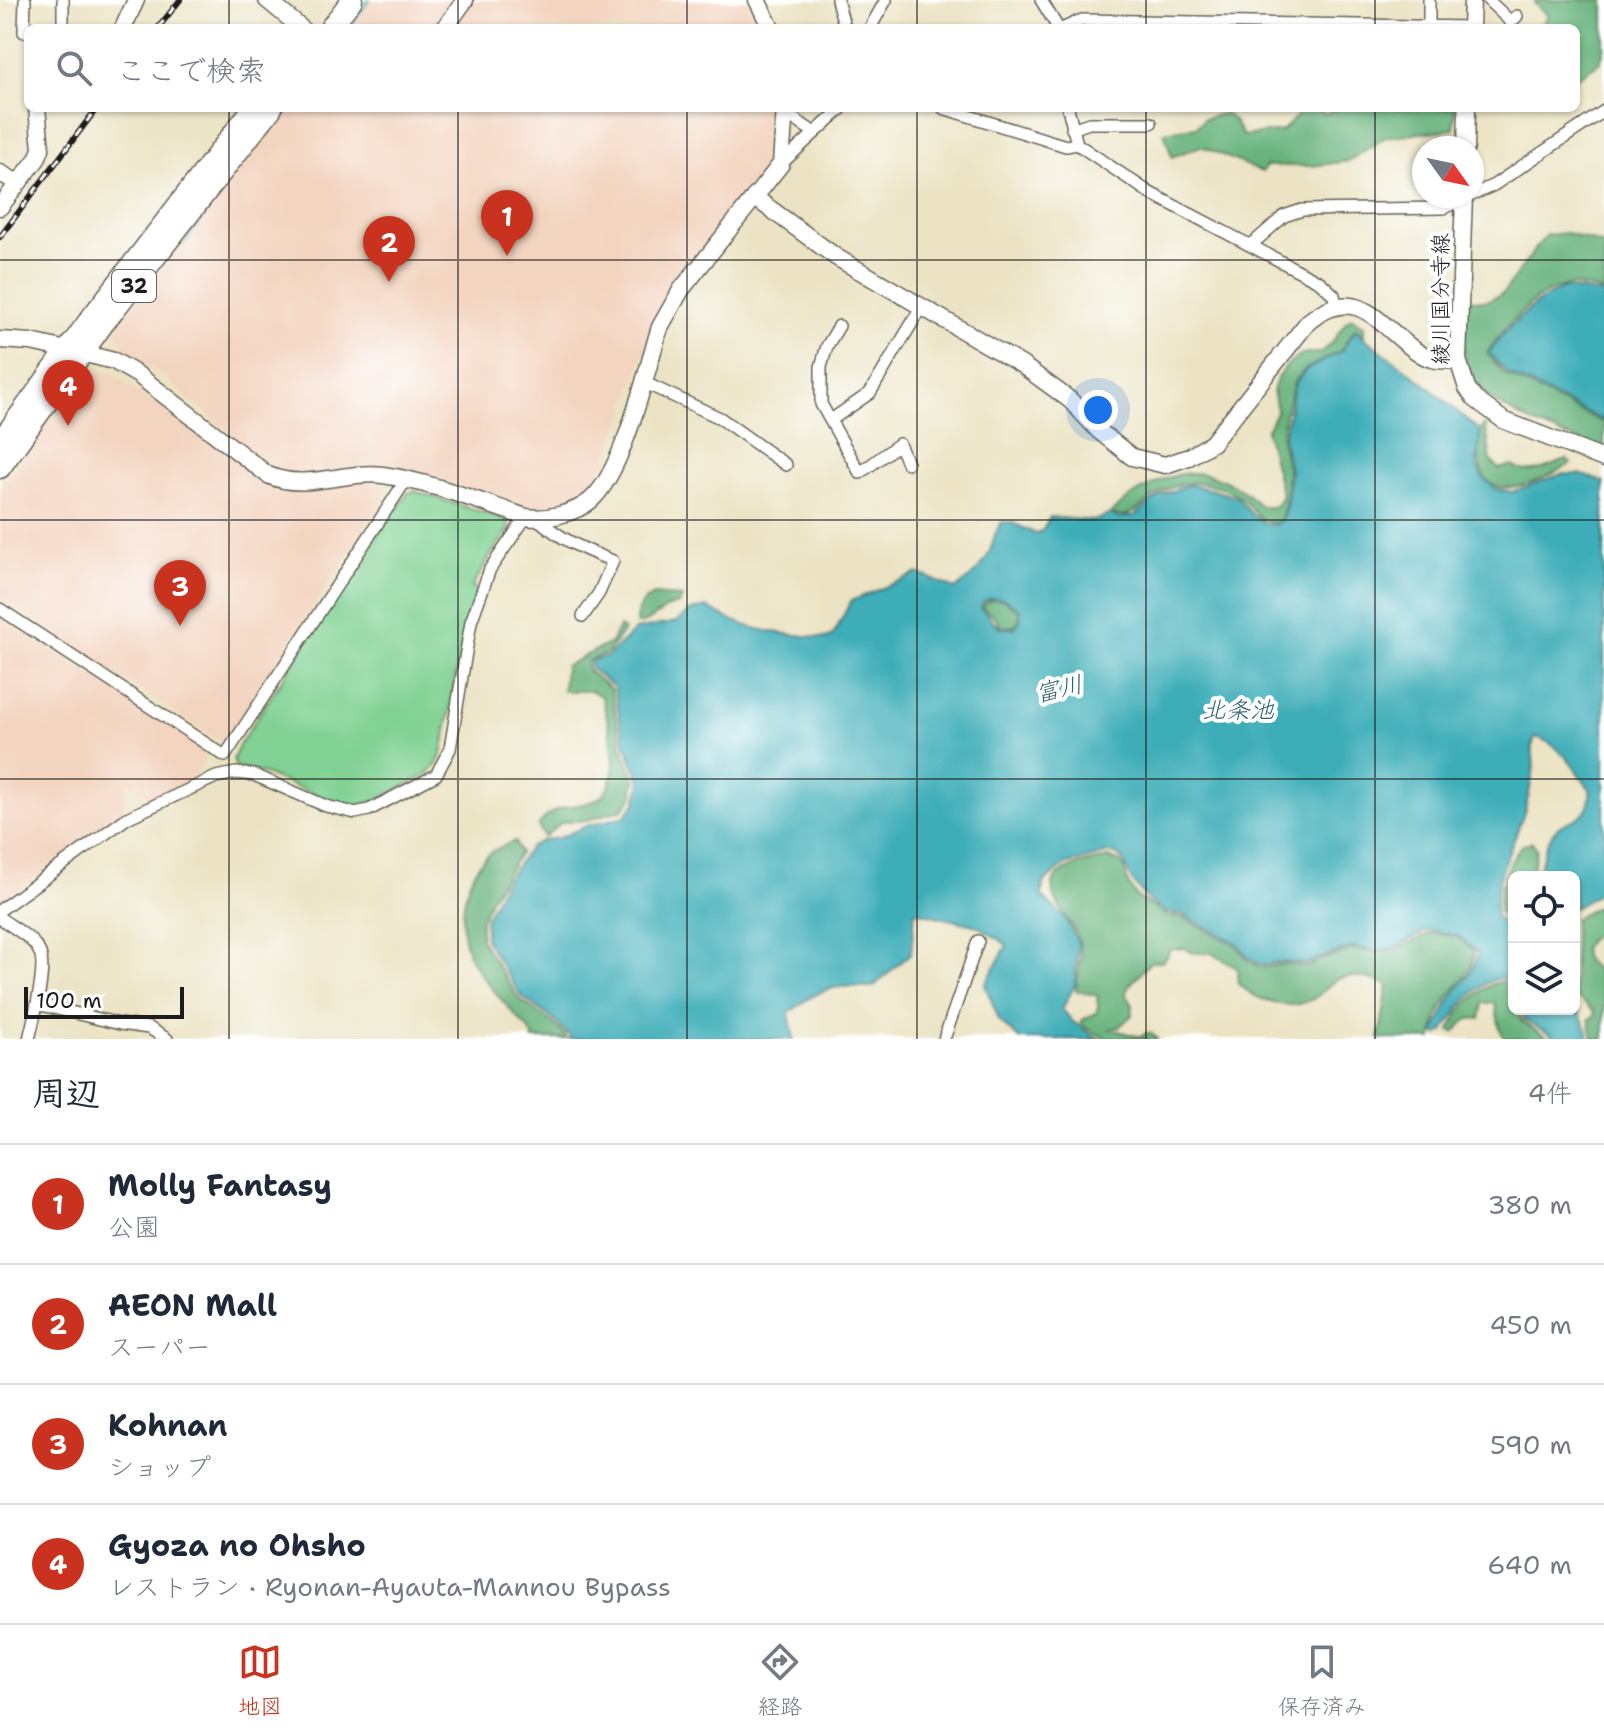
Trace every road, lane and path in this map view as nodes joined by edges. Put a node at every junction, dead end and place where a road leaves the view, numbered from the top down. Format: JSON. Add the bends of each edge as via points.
{"nodes":[{"id":1,"x":25,"y":0,"type":"edge"},
{"id":2,"x":63,"y":0,"type":"edge"},
{"id":3,"x":136,"y":0,"type":"edge"},
{"id":4,"x":267,"y":0,"type":"edge"},
{"id":5,"x":334,"y":0,"type":"edge"},
{"id":6,"x":352,"y":0,"type":"edge"},
{"id":7,"x":465,"y":0,"type":"edge"},
{"id":8,"x":757,"y":0,"type":"edge"},
{"id":9,"x":837,"y":0,"type":"edge"},
{"id":10,"x":886,"y":0,"type":"edge"},
{"id":11,"x":1041,"y":0,"type":"edge"},
{"id":12,"x":1429,"y":0,"type":"edge"},
{"id":13,"x":1472,"y":0,"type":"edge"},
{"id":14,"x":1490,"y":0,"type":"edge"},
{"id":15,"x":1517,"y":16,"type":"dead end"},
{"id":16,"x":24,"y":24,"type":"edge"},
{"id":17,"x":63,"y":24,"type":"edge"},
{"id":18,"x":125,"y":24,"type":"edge"},
{"id":19,"x":296,"y":24,"type":"edge"},
{"id":20,"x":317,"y":24,"type":"edge"},
{"id":21,"x":333,"y":24,"type":"edge"},
{"id":22,"x":448,"y":24,"type":"edge"},
{"id":23,"x":769,"y":24,"type":"edge"},
{"id":24,"x":844,"y":24,"type":"edge"},
{"id":25,"x":872,"y":24,"type":"edge"},
{"id":26,"x":1058,"y":24,"type":"edge"},
{"id":27,"x":1072,"y":24,"type":"edge"},
{"id":28,"x":1313,"y":24,"type":"edge"},
{"id":29,"x":1429,"y":24,"type":"edge"},
{"id":30,"x":1471,"y":24,"type":"edge"},
{"id":31,"x":1604,"y":111,"type":"edge"},
{"id":32,"x":37,"y":112,"type":"edge"},
{"id":33,"x":250,"y":112,"type":"edge"},
{"id":34,"x":269,"y":112,"type":"edge"},
{"id":35,"x":785,"y":112,"type":"edge"},
{"id":36,"x":787,"y":112,"type":"edge"},
{"id":37,"x":838,"y":112,"type":"edge"},
{"id":38,"x":956,"y":112,"type":"edge"},
{"id":39,"x":1069,"y":112,"type":"edge"},
{"id":40,"x":1467,"y":112,"type":"edge"},
{"id":41,"x":1151,"y":123,"type":"dead end"},
{"id":42,"x":1072,"y":129,"type":"junction"},
{"id":43,"x":815,"y":133,"type":"junction"},
{"id":44,"x":1466,"y":136,"type":"edge"},
{"id":45,"x":1077,"y":144,"type":"junction"},
{"id":46,"x":781,"y":164,"type":"junction"},
{"id":47,"x":0,"y":173,"type":"edge"},
{"id":48,"x":18,"y":183,"type":"junction"},
{"id":49,"x":1484,"y":189,"type":"edge"},
{"id":50,"x":754,"y":197,"type":"junction"},
{"id":51,"x":0,"y":207,"type":"edge"},
{"id":52,"x":1444,"y":208,"type":"edge"},
{"id":53,"x":1466,"y":208,"type":"edge"},
{"id":54,"x":1251,"y":245,"type":"junction"},
{"id":55,"x":1336,"y":305,"type":"junction"},
{"id":56,"x":921,"y":308,"type":"junction"},
{"id":57,"x":839,"y":326,"type":"dead end"},
{"id":58,"x":0,"y":340,"type":"edge"},
{"id":59,"x":74,"y":352,"type":"junction"},
{"id":60,"x":1458,"y":360,"type":"junction"},
{"id":61,"x":643,"y":382,"type":"junction"},
{"id":62,"x":831,"y":420,"type":"junction"},
{"id":63,"x":0,"y":442,"type":"edge"},
{"id":64,"x":1604,"y":459,"type":"edge"},
{"id":65,"x":907,"y":463,"type":"dead end"},
{"id":66,"x":786,"y":465,"type":"dead end"},
{"id":67,"x":0,"y":468,"type":"edge"},
{"id":68,"x":406,"y":480,"type":"junction"},
{"id":69,"x":532,"y":518,"type":"junction"},
{"id":70,"x":0,"y":609,"type":"edge"},
{"id":71,"x":583,"y":616,"type":"dead end"},
{"id":72,"x":0,"y":910,"type":"edge"},
{"id":73,"x":0,"y":918,"type":"edge"},
{"id":74,"x":978,"y":941,"type":"dead end"},
{"id":75,"x":37,"y":1004,"type":"junction"},
{"id":76,"x":29,"y":1039,"type":"edge"},
{"id":77,"x":167,"y":1039,"type":"edge"},
{"id":78,"x":944,"y":1039,"type":"edge"}],
"edges":[{"from":1,"to":16,"type":"street"},
{"from":2,"to":17,"type":"street"},
{"from":3,"to":18,"type":"street"},
{"from":4,"to":19,"type":"street"},
{"from":5,"to":20,"type":"highway"},
{"from":6,"to":21,"type":"highway"},
{"from":7,"to":22,"type":"street"},
{"from":8,"to":23,"type":"street"},
{"from":9,"to":24,"type":"street"},
{"from":10,"to":25,"type":"street"},
{"from":11,"to":26,"type":"street"},
{"from":12,"to":29,"type":"street"},
{"from":13,"to":30,"type":"street"},
{"from":14,"to":15,"type":"street","via":[[1511,22]]},
{"from":27,"to":28,"type":"street"},
{"from":31,"to":49,"type":"street"},
{"from":32,"to":48,"type":"street","via":[[41,149]]},
{"from":33,"to":59,"type":"highway","number":"32"},
{"from":34,"to":59,"type":"highway","number":"32"},
{"from":35,"to":46,"type":"street"},
{"from":36,"to":43,"type":"street"},
{"from":37,"to":43,"type":"street"},
{"from":38,"to":45,"type":"street","via":[[1066,146]]},
{"from":39,"to":42,"type":"street"},
{"from":40,"to":44,"type":"street"},
{"from":41,"to":42,"type":"street","via":[[1089,123]]},
{"from":42,"to":45,"type":"street"},
{"from":43,"to":46,"type":"street"},
{"from":45,"to":54,"type":"street","via":[[1150,193]]},
{"from":46,"to":50,"type":"street"},
{"from":47,"to":48,"type":"street"},
{"from":48,"to":51,"type":"street"},
{"from":50,"to":56,"type":"street","via":[[836,257]]},
{"from":50,"to":61,"type":"street","via":[[668,310]]},
{"from":52,"to":54,"type":"street","via":[[1302,210],[1284,216]]},
{"from":53,"to":60,"type":"street","name":"綾川国分寺線"},
{"from":54,"to":55,"type":"street","via":[[1320,282],[1334,295]]},
{"from":55,"to":56,"type":"street","via":[[1308,322],[1212,443],[1165,465],[1132,457],[1022,365]]},
{"from":55,"to":60,"type":"street","via":[[1360,308],[1429,359]]},
{"from":56,"to":62,"type":"street","via":[[870,393]]},
{"from":57,"to":62,"type":"street","via":[[821,367],[821,404]]},
{"from":58,"to":59,"type":"street"},
{"from":59,"to":63,"type":"highway","number":"32"},
{"from":59,"to":67,"type":"highway","number":"32"},
{"from":59,"to":68,"type":"street","via":[[114,361],[138,375],[278,480],[299,483],[375,474]]},
{"from":60,"to":64,"type":"street","name":"綾川国分寺線","via":[[1475,399],[1503,420]]},
{"from":61,"to":66,"type":"street","via":[[720,418]]},
{"from":61,"to":69,"type":"street","via":[[617,461],[598,492],[575,510]]},
{"from":62,"to":65,"type":"street","via":[[860,473],[899,444]]},
{"from":68,"to":69,"type":"street"},
{"from":68,"to":70,"type":"street","via":[[225,756]]},
{"from":69,"to":71,"type":"street","via":[[578,547],[613,561]]},
{"from":69,"to":72,"type":"street","via":[[490,569],[471,622],[450,749],[436,775],[355,813],[254,775],[216,777],[127,818]]},
{"from":73,"to":75,"type":"street","via":[[39,950]]},
{"from":74,"to":78,"type":"street"},
{"from":75,"to":76,"type":"street"},
{"from":75,"to":77,"type":"street","via":[[149,1028]]}]}
